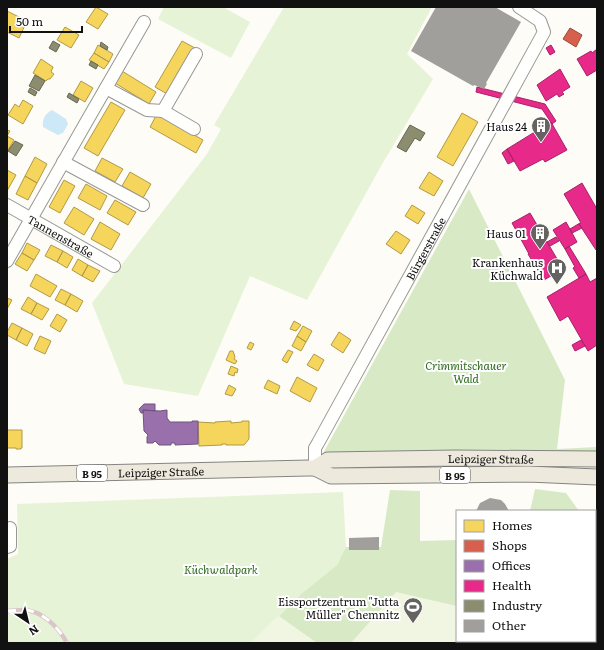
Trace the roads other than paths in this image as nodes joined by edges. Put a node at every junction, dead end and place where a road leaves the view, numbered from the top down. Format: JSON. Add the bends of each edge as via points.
{"nodes":[{"id":1,"x":519,"y":7,"type":"edge"},
{"id":2,"x":144,"y":22,"type":"dead end"},
{"id":3,"x":196,"y":54,"type":"dead end"},
{"id":4,"x":106,"y":88,"type":"junction"},
{"id":5,"x":163,"y":111,"type":"junction"},
{"id":6,"x":194,"y":129,"type":"dead end"},
{"id":7,"x":63,"y":162,"type":"junction"},
{"id":8,"x":7,"y":205,"type":"edge"},
{"id":9,"x":144,"y":205,"type":"dead end"},
{"id":10,"x":31,"y":218,"type":"junction"},
{"id":11,"x":7,"y":261,"type":"edge"},
{"id":12,"x":114,"y":266,"type":"dead end"},
{"id":13,"x":597,"y":459,"type":"edge"},
{"id":14,"x":315,"y":468,"type":"junction"},
{"id":15,"x":7,"y":475,"type":"edge"},
{"id":16,"x":597,"y":478,"type":"edge"},
{"id":17,"x":10,"y":528,"type":"dead end"},
{"id":18,"x":7,"y":547,"type":"edge"}],
"edges":[{"from":1,"to":14,"type":"street","name":"Bürgerstraße","via":[[540,21],[544,32],[315,448]]},
{"from":2,"to":4,"type":"street"},
{"from":3,"to":5,"type":"street"},
{"from":4,"to":5,"type":"street","via":[[147,110]]},
{"from":4,"to":7,"type":"street"},
{"from":5,"to":6,"type":"street"},
{"from":7,"to":9,"type":"street"},
{"from":7,"to":10,"type":"street"},
{"from":8,"to":10,"type":"street","name":"Tannenstraße"},
{"from":10,"to":11,"type":"street"},
{"from":10,"to":12,"type":"street","name":"Tannenstraße"},
{"from":13,"to":14,"type":"main road","name":"Leipziger Straße","number":"B 95","via":[[328,460]]},
{"from":14,"to":15,"type":"main road","name":"Leipziger Straße","number":"B 95"},
{"from":14,"to":16,"type":"main road","name":"Leipziger Straße","number":"B 95","via":[[331,476],[528,474]]},
{"from":17,"to":18,"type":"street","via":[[10,546]]}]}
